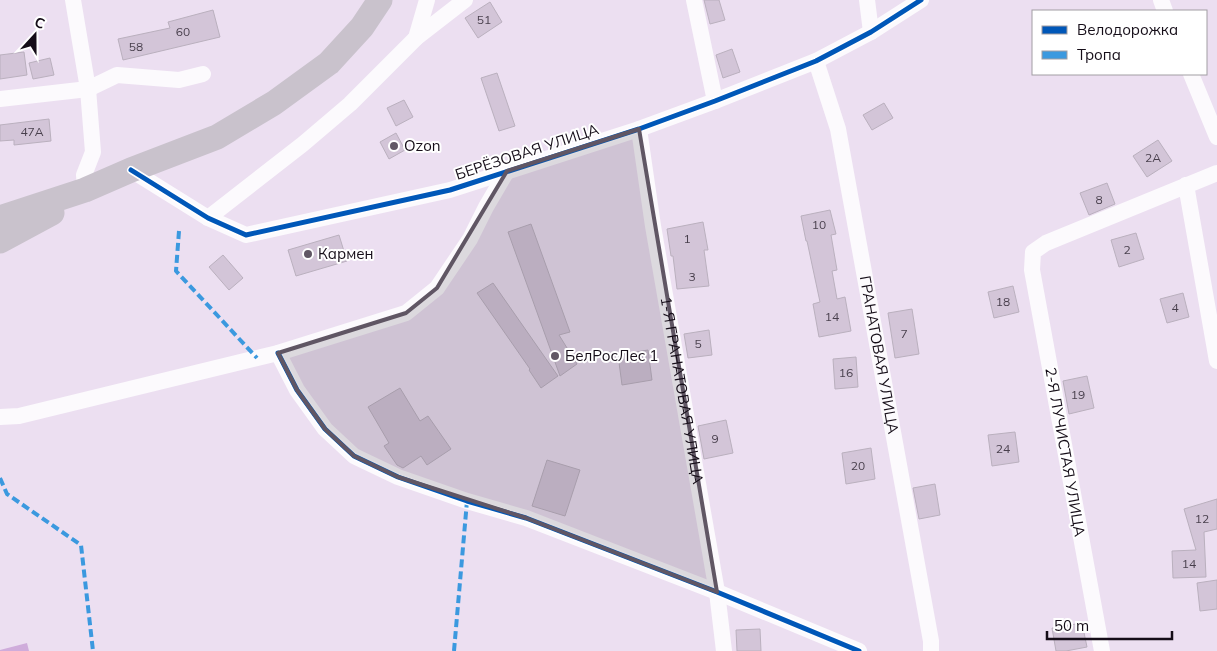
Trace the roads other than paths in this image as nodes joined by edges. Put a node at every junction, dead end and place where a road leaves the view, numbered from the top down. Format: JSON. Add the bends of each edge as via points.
{"nodes":[{"id":1,"x":73,"y":0,"type":"edge"},
{"id":2,"x":380,"y":0,"type":"edge"},
{"id":3,"x":426,"y":0,"type":"edge"},
{"id":4,"x":465,"y":0,"type":"edge"},
{"id":5,"x":694,"y":0,"type":"edge"},
{"id":6,"x":867,"y":0,"type":"edge"},
{"id":7,"x":922,"y":0,"type":"edge"},
{"id":8,"x":871,"y":32,"type":"junction"},
{"id":9,"x":416,"y":38,"type":"junction"},
{"id":10,"x":816,"y":61,"type":"junction"},
{"id":11,"x":203,"y":74,"type":"dead end"},
{"id":12,"x":1191,"y":75,"type":"edge"},
{"id":13,"x":88,"y":89,"type":"junction"},
{"id":14,"x":0,"y":99,"type":"edge"},
{"id":15,"x":715,"y":102,"type":"junction"},
{"id":16,"x":639,"y":129,"type":"junction"},
{"id":17,"x":1217,"y":137,"type":"edge"},
{"id":18,"x":131,"y":170,"type":"junction"},
{"id":19,"x":507,"y":171,"type":"junction"},
{"id":20,"x":1217,"y":172,"type":"edge"},
{"id":21,"x":1186,"y":185,"type":"junction"},
{"id":22,"x":84,"y":190,"type":"junction"},
{"id":23,"x":0,"y":218,"type":"edge"},
{"id":24,"x":208,"y":218,"type":"junction"},
{"id":25,"x":0,"y":241,"type":"edge"},
{"id":26,"x":278,"y":353,"type":"junction"},
{"id":27,"x":1217,"y":360,"type":"edge"},
{"id":28,"x":0,"y":417,"type":"edge"},
{"id":29,"x":717,"y":592,"type":"junction"},
{"id":30,"x":724,"y":651,"type":"edge"},
{"id":31,"x":859,"y":651,"type":"edge"},
{"id":32,"x":931,"y":651,"type":"edge"},
{"id":33,"x":1102,"y":651,"type":"edge"}],
"edges":[{"from":1,"to":13,"type":"street"},
{"from":2,"to":18,"type":"main road","via":[[362,27],[330,63],[274,103],[217,137]]},
{"from":3,"to":9,"type":"street"},
{"from":4,"to":9,"type":"street"},
{"from":5,"to":15,"type":"street"},
{"from":6,"to":8,"type":"street"},
{"from":7,"to":8,"type":"street","name":"БЕРЁЗОВАЯ УЛИЦА"},
{"from":8,"to":10,"type":"street","name":"БЕРЁЗОВАЯ УЛИЦА"},
{"from":9,"to":24,"type":"street","via":[[344,109]]},
{"from":10,"to":15,"type":"street","name":"БЕРЁЗОВАЯ УЛИЦА"},
{"from":10,"to":32,"type":"street","name":"ГРАНАТОВАЯ УЛИЦА","via":[[838,129]]},
{"from":11,"to":13,"type":"street","via":[[179,80],[117,75]]},
{"from":12,"to":17,"type":"street"},
{"from":13,"to":14,"type":"street"},
{"from":13,"to":22,"type":"street","via":[[93,152],[84,175]]},
{"from":15,"to":16,"type":"street","name":"БЕРЁЗОВАЯ УЛИЦА"},
{"from":16,"to":19,"type":"street","name":"БЕРЁЗОВАЯ УЛИЦА"},
{"from":16,"to":29,"type":"street","name":"1-Я ГРАНАТОВАЯ УЛИЦА"},
{"from":18,"to":22,"type":"main road"},
{"from":18,"to":24,"type":"street","name":"БЕРЁЗОВАЯ УЛИЦА"},
{"from":18,"to":25,"type":"main road"},
{"from":19,"to":24,"type":"street","name":"БЕРЁЗОВАЯ УЛИЦА","via":[[450,190],[246,235]]},
{"from":19,"to":26,"type":"street","via":[[470,239],[437,288],[406,313]]},
{"from":20,"to":21,"type":"street"},
{"from":21,"to":27,"type":"street"},
{"from":21,"to":33,"type":"street","name":"2-Я ЛУЧИСТАЯ УЛИЦА","via":[[1046,243],[1033,252],[1032,270]]},
{"from":22,"to":23,"type":"main road"},
{"from":26,"to":28,"type":"street","via":[[19,416]]},
{"from":26,"to":29,"type":"street","via":[[297,390],[325,429],[354,456],[398,476],[526,518]]},
{"from":29,"to":30,"type":"street","name":"1-Я ГРАНАТОВАЯ УЛИЦА"},
{"from":29,"to":31,"type":"street"}]}
